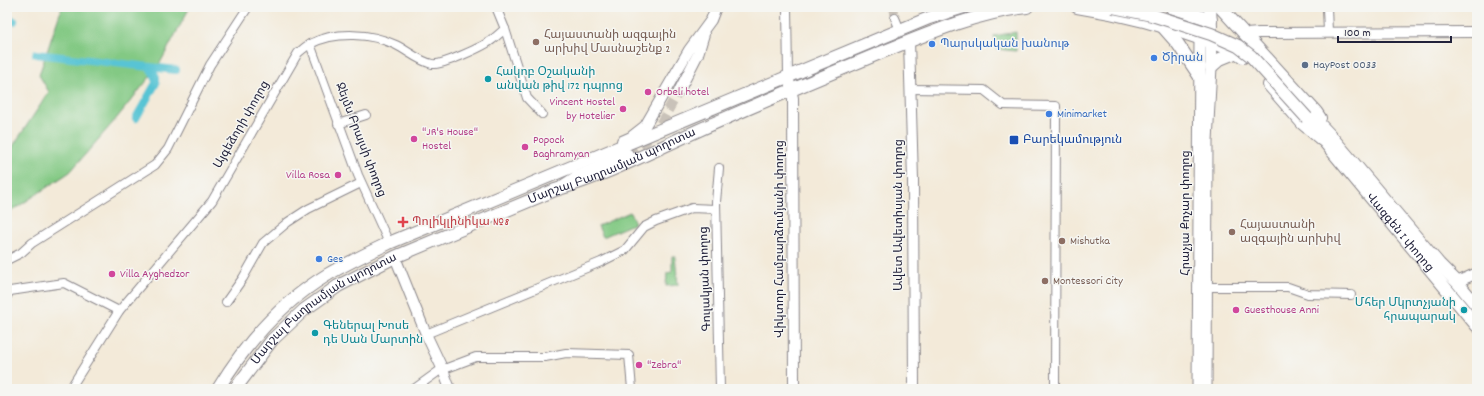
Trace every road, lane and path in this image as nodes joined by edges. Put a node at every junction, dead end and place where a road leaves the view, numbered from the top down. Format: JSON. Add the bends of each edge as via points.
{"nodes":[{"id":1,"x":248,"y":7,"type":"edge"},
{"id":2,"x":496,"y":7,"type":"edge"},
{"id":3,"x":716,"y":7,"type":"edge"},
{"id":4,"x":787,"y":7,"type":"edge"},
{"id":5,"x":1027,"y":7,"type":"edge"},
{"id":6,"x":1077,"y":7,"type":"edge"},
{"id":7,"x":1113,"y":7,"type":"edge"},
{"id":8,"x":1134,"y":7,"type":"edge"},
{"id":9,"x":1166,"y":7,"type":"edge"},
{"id":10,"x":1171,"y":7,"type":"edge"},
{"id":11,"x":1210,"y":7,"type":"edge"},
{"id":12,"x":1220,"y":7,"type":"edge"},
{"id":13,"x":1327,"y":7,"type":"edge"},
{"id":14,"x":956,"y":8,"type":"edge"},
{"id":15,"x":895,"y":18,"type":"tunnel mouth"},
{"id":16,"x":1161,"y":25,"type":"junction"},
{"id":17,"x":1202,"y":25,"type":"edge"},
{"id":18,"x":706,"y":28,"type":"junction"},
{"id":19,"x":505,"y":29,"type":"junction"},
{"id":20,"x":900,"y":30,"type":"junction"},
{"id":21,"x":1328,"y":32,"type":"junction"},
{"id":22,"x":1477,"y":32,"type":"edge"},
{"id":23,"x":1246,"y":34,"type":"junction"},
{"id":24,"x":909,"y":41,"type":"junction"},
{"id":25,"x":310,"y":44,"type":"junction"},
{"id":26,"x":1237,"y":52,"type":"junction"},
{"id":27,"x":1211,"y":67,"type":"junction"},
{"id":28,"x":788,"y":76,"type":"junction"},
{"id":29,"x":1200,"y":77,"type":"junction"},
{"id":30,"x":910,"y":89,"type":"junction"},
{"id":31,"x":791,"y":90,"type":"junction"},
{"id":32,"x":679,"y":91,"type":"tunnel mouth"},
{"id":33,"x":542,"y":114,"type":"dead end"},
{"id":34,"x":366,"y":115,"type":"dead end"},
{"id":35,"x":338,"y":124,"type":"junction"},
{"id":36,"x":1325,"y":136,"type":"junction"},
{"id":37,"x":628,"y":154,"type":"tunnel mouth"},
{"id":38,"x":585,"y":161,"type":"junction"},
{"id":39,"x":719,"y":168,"type":"dead end"},
{"id":40,"x":361,"y":183,"type":"junction"},
{"id":41,"x":555,"y":190,"type":"junction"},
{"id":42,"x":716,"y":209,"type":"junction"},
{"id":43,"x":389,"y":243,"type":"junction"},
{"id":44,"x":394,"y":257,"type":"junction"},
{"id":45,"x":7,"y":260,"type":"edge"},
{"id":46,"x":1477,"y":273,"type":"edge"},
{"id":47,"x":1457,"y":282,"type":"junction"},
{"id":48,"x":1207,"y":287,"type":"junction"},
{"id":49,"x":1351,"y":294,"type":"dead end"},
{"id":50,"x":7,"y":296,"type":"edge"},
{"id":51,"x":226,"y":302,"type":"dead end"},
{"id":52,"x":1477,"y":306,"type":"edge"},
{"id":53,"x":119,"y":311,"type":"junction"},
{"id":54,"x":1477,"y":326,"type":"edge"},
{"id":55,"x":426,"y":334,"type":"junction"},
{"id":56,"x":443,"y":370,"type":"junction"},
{"id":57,"x":70,"y":389,"type":"edge"},
{"id":58,"x":218,"y":389,"type":"edge"},
{"id":59,"x":236,"y":389,"type":"edge"},
{"id":60,"x":414,"y":389,"type":"edge"},
{"id":61,"x":450,"y":389,"type":"edge"},
{"id":62,"x":632,"y":389,"type":"edge"},
{"id":63,"x":720,"y":389,"type":"edge"},
{"id":64,"x":794,"y":389,"type":"edge"},
{"id":65,"x":914,"y":389,"type":"edge"},
{"id":66,"x":1055,"y":389,"type":"edge"},
{"id":67,"x":1198,"y":389,"type":"edge"},
{"id":68,"x":1206,"y":389,"type":"edge"}],
"edges":[{"from":1,"to":45,"type":"street","via":[[210,65],[168,149],[155,165]]},
{"from":2,"to":19,"type":"street"},
{"from":3,"to":18,"type":"street"},
{"from":4,"to":28,"type":"street"},
{"from":5,"to":24,"type":"main road","name":"Մարշալ Բաղրամյան պողոտա","via":[[979,16]]},
{"from":6,"to":16,"type":"main road","via":[[1110,12]]},
{"from":7,"to":17,"type":"main road","bridge":true},
{"from":8,"to":17,"type":"main road"},
{"from":9,"to":16,"type":"main road","via":[[1168,18]]},
{"from":10,"to":17,"type":"main road"},
{"from":11,"to":17,"type":"main road"},
{"from":12,"to":23,"type":"main road","name":"Վազգեն I փողոց"},
{"from":13,"to":21,"type":"street"},
{"from":14,"to":20,"type":"main road","name":"Մարշալ Բաղրամյան պողոտա"},
{"from":15,"to":20,"type":"street"},
{"from":16,"to":17,"type":"main road"},
{"from":16,"to":29,"type":"main road","via":[[1178,44]]},
{"from":17,"to":26,"type":"main road","name":"Վազգեն I փողոց"},
{"from":17,"to":27,"type":"main road","name":"Հրաչյա Քոչար փողոց"},
{"from":17,"to":29,"type":"main road","name":"Հրաչյա Քոչար փողոց"},
{"from":17,"to":36,"type":"main road","name":"Վազգեն I փողոց","via":[[1248,48]]},
{"from":18,"to":32,"type":"street","via":[[698,54]]},
{"from":18,"to":38,"type":"street","via":[[689,50],[644,126]]},
{"from":19,"to":25,"type":"street","name":"Այգեձորի փողոց","via":[[493,40],[446,62],[433,64],[397,45],[377,38],[348,35]]},
{"from":19,"to":33,"type":"street","via":[[527,98]]},
{"from":20,"to":28,"type":"main road","name":"Մարշալ Բաղրամյան պողոտա"},
{"from":21,"to":22,"type":"street"},
{"from":21,"to":23,"type":"street"},
{"from":23,"to":26,"type":"main road","via":[[1239,40]]},
{"from":23,"to":36,"type":"main road","name":"Վազգեն I փողոց","via":[[1316,112]]},
{"from":24,"to":30,"type":"street","name":"Ավետ Ավետիսյան փողոց"},
{"from":24,"to":31,"type":"main road","name":"Մարշալ Բաղրամյան պողոտա"},
{"from":25,"to":35,"type":"street","name":"Ջեյմս Բրայսի փողոց"},
{"from":25,"to":53,"type":"street","name":"Այգեձորի փողոց","via":[[298,53],[212,201]]},
{"from":26,"to":27,"type":"main road","via":[[1220,59]]},
{"from":26,"to":36,"type":"main road","name":"Վազգեն I փողոց","via":[[1254,66],[1303,124]]},
{"from":27,"to":48,"type":"main road","name":"Հրաչյա Քոչար փողոց"},
{"from":28,"to":31,"type":"street","name":"Վիկտոր Համբարձումյանի փողոց"},
{"from":28,"to":38,"type":"main road","name":"Մարշալ Բաղրամյան պողոտա"},
{"from":29,"to":67,"type":"main road","name":"Հրաչյա Քոչար փողոց"},
{"from":30,"to":65,"type":"street","name":"Ավետ Ավետիսյան փողոց"},
{"from":30,"to":66,"type":"street","via":[[984,90],[1002,105],[1056,106]]},
{"from":31,"to":41,"type":"main road","name":"Մարշալ Բաղրամյան պողոտա","via":[[620,166]]},
{"from":31,"to":64,"type":"street","name":"Վիկտոր Համբարձումյանի փողոց"},
{"from":34,"to":35,"type":"street"},
{"from":35,"to":40,"type":"street","name":"Ջեյմս Բրայսի փողոց"},
{"from":36,"to":47,"type":"main road","name":"Վազգեն I փողոց"},
{"from":36,"to":54,"type":"main road","name":"Վազգեն I փողոց"},
{"from":37,"to":41,"type":"street","via":[[577,176]]},
{"from":38,"to":43,"type":"main road","name":"Մարշալ Բաղրամյան պողոտա"},
{"from":39,"to":42,"type":"street","name":"Գուլակյան փողոց"},
{"from":40,"to":43,"type":"street","name":"Ջեյմս Բրայսի փողոց"},
{"from":40,"to":51,"type":"street","via":[[308,209],[263,243]]},
{"from":41,"to":44,"type":"main road","name":"Մարշալ Բաղրամյան պողոտա"},
{"from":42,"to":55,"type":"street","via":[[692,208],[644,227],[625,250],[601,262]]},
{"from":42,"to":63,"type":"street","name":"Գուլակյան փողոց"},
{"from":43,"to":58,"type":"main road","name":"Մարշալ Բաղրամյան պողոտա","via":[[326,276],[292,300],[258,332]]},
{"from":44,"to":55,"type":"street"},
{"from":44,"to":59,"type":"main road","name":"Մարշալ Բաղրամյան պողոտա","via":[[338,286],[304,310],[272,340]]},
{"from":46,"to":47,"type":"street"},
{"from":47,"to":52,"type":"main road","name":"Վազգեն I փողոց"},
{"from":48,"to":49,"type":"street","via":[[1288,287],[1308,294]]},
{"from":48,"to":68,"type":"main road","name":"Հրաչյա Քոչար փողոց"},
{"from":50,"to":53,"type":"street","via":[[10,291],[64,282]]},
{"from":53,"to":57,"type":"street","name":"Այգեձորի փողոց"},
{"from":55,"to":56,"type":"street"},
{"from":56,"to":60,"type":"street","via":[[439,370]]},
{"from":56,"to":61,"type":"street"},
{"from":56,"to":62,"type":"street","via":[[476,357],[545,357],[566,353],[629,355]]}]}
